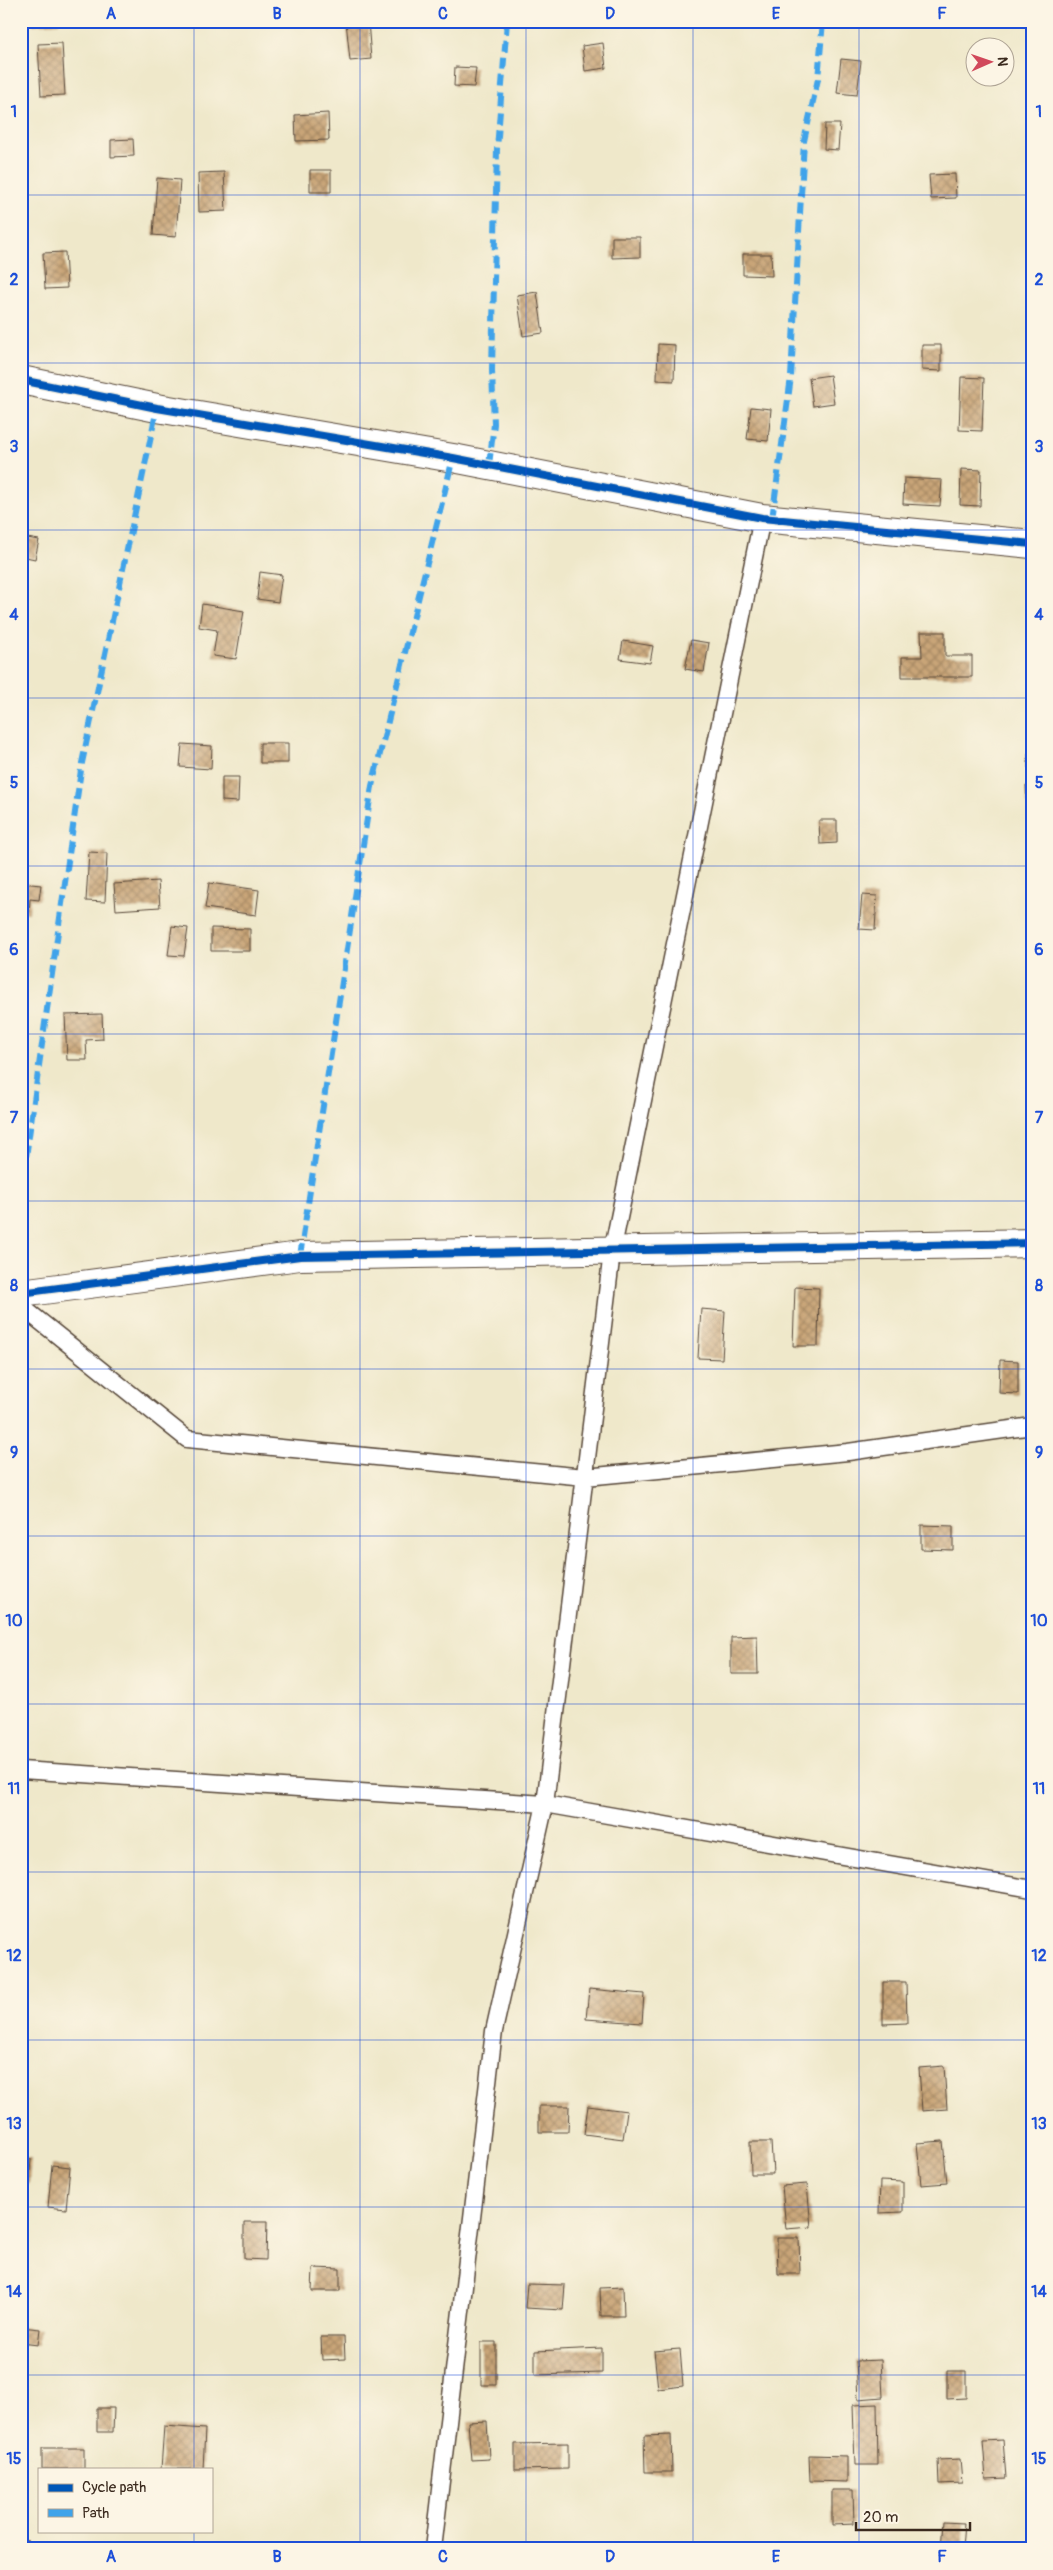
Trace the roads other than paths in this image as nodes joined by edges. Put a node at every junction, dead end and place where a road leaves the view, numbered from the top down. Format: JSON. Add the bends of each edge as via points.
{"nodes":[{"id":1,"x":21,"y":380,"type":"edge"},
{"id":2,"x":762,"y":518,"type":"junction"},
{"id":3,"x":1032,"y":544,"type":"edge"},
{"id":4,"x":1032,"y":1243,"type":"edge"},
{"id":5,"x":612,"y":1252,"type":"junction"},
{"id":6,"x":21,"y":1293,"type":"edge"},
{"id":7,"x":21,"y":1306,"type":"edge"},
{"id":8,"x":1032,"y":1426,"type":"edge"},
{"id":9,"x":585,"y":1477,"type":"junction"},
{"id":10,"x":21,"y":1770,"type":"edge"},
{"id":11,"x":545,"y":1804,"type":"junction"},
{"id":12,"x":1032,"y":1888,"type":"edge"},
{"id":13,"x":432,"y":2549,"type":"edge"}],
"edges":[{"from":1,"to":2,"type":"street","via":[[157,408],[453,458]]},
{"from":2,"to":3,"type":"street"},
{"from":2,"to":5,"type":"lane"},
{"from":4,"to":5,"type":"street"},
{"from":5,"to":6,"type":"street","via":[[300,1256]]},
{"from":5,"to":9,"type":"lane"},
{"from":7,"to":9,"type":"lane","via":[[187,1439]]},
{"from":8,"to":9,"type":"lane","via":[[848,1452]]},
{"from":9,"to":11,"type":"lane"},
{"from":10,"to":11,"type":"lane"},
{"from":11,"to":12,"type":"lane"},
{"from":11,"to":13,"type":"lane","via":[[494,2031]]}]}
